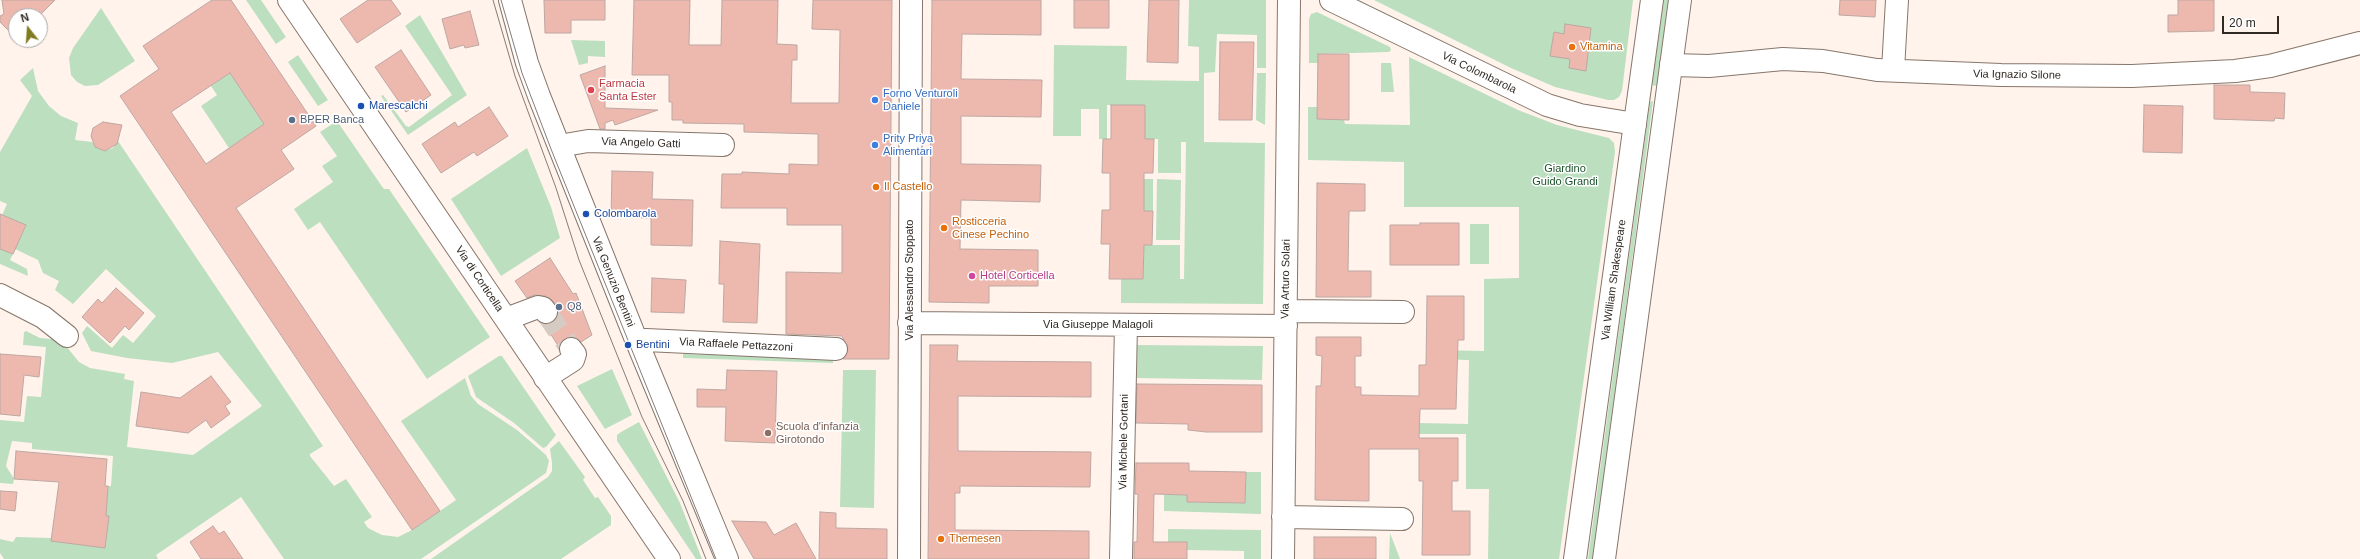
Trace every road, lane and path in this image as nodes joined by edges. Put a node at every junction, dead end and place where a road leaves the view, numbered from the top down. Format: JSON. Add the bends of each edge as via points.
{"nodes":[{"id":1,"x":289,"y":0,"type":"edge"},
{"id":2,"x":510,"y":0,"type":"edge"},
{"id":3,"x":911,"y":0,"type":"edge"},
{"id":4,"x":1289,"y":0,"type":"edge"},
{"id":5,"x":1331,"y":0,"type":"edge"},
{"id":6,"x":1652,"y":0,"type":"edge"},
{"id":7,"x":1680,"y":0,"type":"edge"},
{"id":8,"x":1897,"y":0,"type":"edge"},
{"id":9,"x":2360,"y":43,"type":"edge"},
{"id":10,"x":1671,"y":66,"type":"junction"},
{"id":11,"x":1893,"y":70,"type":"junction"},
{"id":12,"x":1635,"y":124,"type":"junction"},
{"id":13,"x":724,"y":145,"type":"dead end"},
{"id":14,"x":559,"y":146,"type":"junction"},
{"id":15,"x":0,"y":295,"type":"edge"},
{"id":16,"x":546,"y":312,"type":"dead end"},
{"id":17,"x":1403,"y":312,"type":"dead end"},
{"id":18,"x":1286,"y":318,"type":"junction"},
{"id":19,"x":506,"y":319,"type":"junction"},
{"id":20,"x":909,"y":323,"type":"junction"},
{"id":21,"x":1126,"y":325,"type":"junction"},
{"id":22,"x":67,"y":336,"type":"dead end"},
{"id":23,"x":636,"y":342,"type":"junction"},
{"id":24,"x":571,"y":349,"type":"dead end"},
{"id":25,"x":836,"y":350,"type":"dead end"},
{"id":26,"x":545,"y":378,"type":"junction"},
{"id":27,"x":1283,"y":517,"type":"junction"},
{"id":28,"x":1402,"y":518,"type":"dead end"},
{"id":29,"x":669,"y":559,"type":"edge"},
{"id":30,"x":727,"y":559,"type":"edge"},
{"id":31,"x":908,"y":559,"type":"edge"},
{"id":32,"x":1122,"y":559,"type":"edge"},
{"id":33,"x":1283,"y":559,"type":"edge"},
{"id":34,"x":1575,"y":559,"type":"edge"},
{"id":35,"x":1604,"y":559,"type":"edge"}],
"edges":[{"from":1,"to":19,"type":"street","name":"Via di Corticella"},
{"from":2,"to":14,"type":"street","name":"Via Genuzio Bentini","via":[[527,63]]},
{"from":3,"to":20,"type":"street","name":"Via Alessandro Stoppato"},
{"from":4,"to":18,"type":"street","name":"Via Arturo Solari"},
{"from":5,"to":12,"type":"street","name":"Via Colombarola","via":[[1547,105],[1580,115]]},
{"from":6,"to":12,"type":"street","name":"Via William Shakespeare"},
{"from":7,"to":10,"type":"street"},
{"from":8,"to":11,"type":"street"},
{"from":9,"to":11,"type":"street","name":"Via Ignazio Silone","via":[[2270,66],[2235,71],[2132,76],[2001,75]]},
{"from":10,"to":11,"type":"street","name":"Via Ignazio Silone","via":[[1709,66],[1783,59]]},
{"from":10,"to":35,"type":"street"},
{"from":12,"to":34,"type":"street","name":"Via William Shakespeare"},
{"from":13,"to":14,"type":"street","name":"Via Angelo Gatti","via":[[588,142]]},
{"from":14,"to":23,"type":"street","name":"Via Genuzio Bentini"},
{"from":15,"to":22,"type":"street","via":[[43,317]]},
{"from":16,"to":19,"type":"street","via":[[538,307]]},
{"from":17,"to":18,"type":"street","name":"Via Giuseppe Malagoli"},
{"from":18,"to":21,"type":"street","name":"Via Giuseppe Malagoli"},
{"from":18,"to":27,"type":"street","name":"Via Arturo Solari"},
{"from":19,"to":26,"type":"street","name":"Via di Corticella"},
{"from":20,"to":21,"type":"street","name":"Via Giuseppe Malagoli"},
{"from":20,"to":31,"type":"street","name":"Via Alessandro Stoppato"},
{"from":21,"to":32,"type":"street","name":"Via Michele Gortani"},
{"from":23,"to":25,"type":"street","name":"Via Raffaele Pettazzoni","via":[[646,340]]},
{"from":23,"to":30,"type":"street","name":"Via Genuzio Bentini"},
{"from":24,"to":26,"type":"street","via":[[575,354],[573,360]]},
{"from":26,"to":29,"type":"street","name":"Via di Corticella"},
{"from":27,"to":28,"type":"street"},
{"from":27,"to":33,"type":"street","name":"Via Arturo Solari"}]}
